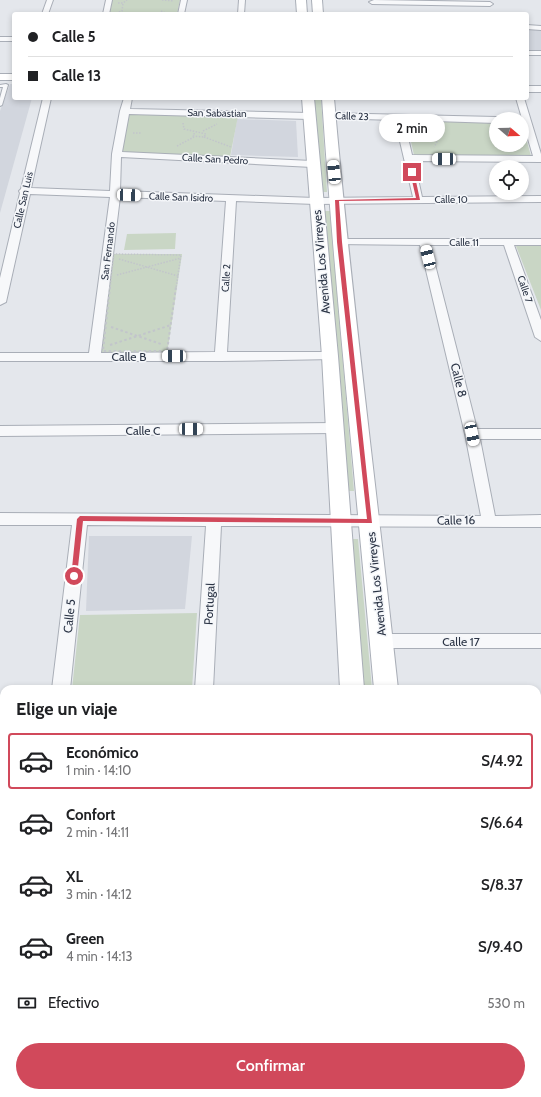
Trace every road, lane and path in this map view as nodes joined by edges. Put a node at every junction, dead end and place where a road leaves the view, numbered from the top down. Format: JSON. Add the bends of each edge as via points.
{"nodes":[{"id":1,"x":50,"y":0,"type":"edge"},
{"id":2,"x":109,"y":0,"type":"edge"},
{"id":3,"x":127,"y":0,"type":"edge"},
{"id":4,"x":162,"y":0,"type":"edge"},
{"id":5,"x":181,"y":0,"type":"edge"},
{"id":6,"x":242,"y":0,"type":"edge"},
{"id":7,"x":301,"y":0,"type":"edge"},
{"id":8,"x":317,"y":0,"type":"edge"},
{"id":9,"x":373,"y":3,"type":"edge"},
{"id":10,"x":491,"y":4,"type":"edge"},
{"id":11,"x":46,"y":12,"type":"edge"},
{"id":12,"x":106,"y":12,"type":"edge"},
{"id":13,"x":119,"y":12,"type":"edge"},
{"id":14,"x":181,"y":12,"type":"edge"},
{"id":15,"x":241,"y":12,"type":"edge"},
{"id":16,"x":302,"y":12,"type":"edge"},
{"id":17,"x":318,"y":12,"type":"edge"},
{"id":18,"x":529,"y":27,"type":"edge"},
{"id":19,"x":541,"y":28,"type":"edge"},
{"id":20,"x":0,"y":39,"type":"edge"},
{"id":21,"x":12,"y":39,"type":"edge"},
{"id":22,"x":529,"y":53,"type":"edge"},
{"id":23,"x":541,"y":53,"type":"edge"},
{"id":24,"x":0,"y":68,"type":"edge"},
{"id":25,"x":12,"y":68,"type":"edge"},
{"id":26,"x":0,"y":77,"type":"edge"},
{"id":27,"x":12,"y":77,"type":"edge"},
{"id":28,"x":529,"y":79,"type":"edge"},
{"id":29,"x":541,"y":80,"type":"edge"},
{"id":30,"x":0,"y":86,"type":"edge"},
{"id":31,"x":529,"y":89,"type":"edge"},
{"id":32,"x":541,"y":89,"type":"edge"},
{"id":33,"x":46,"y":100,"type":"edge"},
{"id":34,"x":127,"y":100,"type":"edge"},
{"id":35,"x":308,"y":100,"type":"edge"},
{"id":36,"x":520,"y":100,"type":"edge"},
{"id":37,"x":0,"y":105,"type":"edge"},
{"id":38,"x":328,"y":107,"type":"edge"},
{"id":39,"x":124,"y":111,"type":"junction"},
{"id":40,"x":522,"y":112,"type":"edge"},
{"id":41,"x":309,"y":116,"type":"junction"},
{"id":42,"x":399,"y":118,"type":"junction"},
{"id":43,"x":489,"y":120,"type":"edge"},
{"id":44,"x":183,"y":122,"type":"dead end"},
{"id":45,"x":429,"y":127,"type":"dead end"},
{"id":46,"x":447,"y":130,"type":"dead end"},
{"id":47,"x":195,"y":132,"type":"junction"},
{"id":48,"x":128,"y":133,"type":"dead end"},
{"id":49,"x":142,"y":133,"type":"dead end"},
{"id":50,"x":436,"y":134,"type":"junction"},
{"id":51,"x":529,"y":134,"type":"edge"},
{"id":52,"x":194,"y":137,"type":"junction"},
{"id":53,"x":204,"y":137,"type":"junction"},
{"id":54,"x":232,"y":140,"type":"dead end"},
{"id":55,"x":172,"y":149,"type":"dead end"},
{"id":56,"x":430,"y":150,"type":"dead end"},
{"id":57,"x":117,"y":154,"type":"junction"},
{"id":58,"x":409,"y":158,"type":"junction"},
{"id":59,"x":539,"y":159,"type":"edge"},
{"id":60,"x":312,"y":164,"type":"junction"},
{"id":61,"x":24,"y":191,"type":"junction"},
{"id":62,"x":115,"y":195,"type":"junction"},
{"id":63,"x":232,"y":199,"type":"junction"},
{"id":64,"x":418,"y":199,"type":"junction"},
{"id":65,"x":541,"y":199,"type":"edge"},
{"id":66,"x":337,"y":200,"type":"junction"},
{"id":67,"x":315,"y":201,"type":"junction"},
{"id":68,"x":339,"y":242,"type":"junction"},
{"id":69,"x":424,"y":242,"type":"junction"},
{"id":70,"x":508,"y":242,"type":"junction"},
{"id":71,"x":541,"y":242,"type":"edge"},
{"id":72,"x":111,"y":256,"type":"junction"},
{"id":73,"x":181,"y":258,"type":"junction"},
{"id":74,"x":147,"y":267,"type":"junction"},
{"id":75,"x":112,"y":276,"type":"dead end"},
{"id":76,"x":178,"y":276,"type":"junction"},
{"id":77,"x":0,"y":302,"type":"edge"},
{"id":78,"x":107,"y":325,"type":"dead end"},
{"id":79,"x":171,"y":325,"type":"junction"},
{"id":80,"x":137,"y":336,"type":"junction"},
{"id":81,"x":541,"y":337,"type":"edge"},
{"id":82,"x":104,"y":347,"type":"dead end"},
{"id":83,"x":168,"y":347,"type":"junction"},
{"id":84,"x":167,"y":351,"type":"dead end"},
{"id":85,"x":95,"y":356,"type":"junction"},
{"id":86,"x":330,"y":356,"type":"junction"},
{"id":87,"x":0,"y":357,"type":"edge"},
{"id":88,"x":221,"y":357,"type":"junction"},
{"id":89,"x":335,"y":428,"type":"junction"},
{"id":90,"x":0,"y":430,"type":"edge"},
{"id":91,"x":472,"y":434,"type":"junction"},
{"id":92,"x":541,"y":434,"type":"edge"},
{"id":93,"x":0,"y":518,"type":"edge"},
{"id":94,"x":80,"y":519,"type":"junction"},
{"id":95,"x":214,"y":520,"type":"junction"},
{"id":96,"x":490,"y":520,"type":"junction"},
{"id":97,"x":341,"y":521,"type":"junction"},
{"id":98,"x":541,"y":521,"type":"edge"},
{"id":99,"x":370,"y":522,"type":"junction"},
{"id":100,"x":382,"y":640,"type":"junction"},
{"id":101,"x":541,"y":641,"type":"edge"},
{"id":102,"x":61,"y":685,"type":"edge"},
{"id":103,"x":204,"y":685,"type":"edge"},
{"id":104,"x":352,"y":685,"type":"edge"},
{"id":105,"x":386,"y":685,"type":"edge"}],
"edges":[{"from":1,"to":11,"type":"street"},
{"from":2,"to":12,"type":"street"},
{"from":3,"to":13,"type":"path"},
{"from":4,"to":5,"type":"path"},
{"from":5,"to":14,"type":"street"},
{"from":6,"to":15,"type":"street"},
{"from":7,"to":16,"type":"main road"},
{"from":8,"to":17,"type":"main road"},
{"from":9,"to":10,"type":"street"},
{"from":18,"to":19,"type":"street"},
{"from":20,"to":21,"type":"street"},
{"from":22,"to":23,"type":"street"},
{"from":24,"to":25,"type":"main road"},
{"from":26,"to":27,"type":"main road"},
{"from":28,"to":29,"type":"street"},
{"from":30,"to":37,"type":"lane","via":[[6,86]]},
{"from":31,"to":32,"type":"street"},
{"from":33,"to":61,"type":"street","name":"Calle San Luis"},
{"from":34,"to":39,"type":"street","name":"San Fernando"},
{"from":35,"to":41,"type":"main road","name":"Avenida Los Virreyes"},
{"from":36,"to":40,"type":"street"},
{"from":38,"to":42,"type":"street","name":"Calle 23"},
{"from":38,"to":66,"type":"main road","name":"Avenida Los Virreyes"},
{"from":39,"to":41,"type":"street","name":"San Sabastian"},
{"from":39,"to":57,"type":"street","name":"San Fernando"},
{"from":41,"to":60,"type":"main road","name":"Avenida Los Virreyes"},
{"from":42,"to":43,"type":"street","name":"Calle 23"},
{"from":42,"to":58,"type":"street"},
{"from":44,"to":47,"type":"path","via":[[184,128]]},
{"from":45,"to":50,"type":"path"},
{"from":46,"to":50,"type":"path"},
{"from":47,"to":52,"type":"path","via":[[192,135]]},
{"from":47,"to":53,"type":"path","via":[[205,133]]},
{"from":48,"to":49,"type":"path"},
{"from":50,"to":56,"type":"path","via":[[438,142]]},
{"from":51,"to":59,"type":"street"},
{"from":52,"to":53,"type":"path"},
{"from":52,"to":55,"type":"path"},
{"from":53,"to":54,"type":"path","via":[[231,147]]},
{"from":57,"to":60,"type":"street","name":"Calle San Pedro"},
{"from":57,"to":62,"type":"street","name":"San Fernando"},
{"from":58,"to":59,"type":"street"},
{"from":58,"to":64,"type":"street"},
{"from":60,"to":67,"type":"main road","name":"Avenida Los Virreyes"},
{"from":61,"to":62,"type":"street","name":"Calle San Isidro"},
{"from":61,"to":77,"type":"street","name":"Calle San Luis"},
{"from":62,"to":63,"type":"street","name":"Calle San Isidro"},
{"from":62,"to":72,"type":"street","name":"San Fernando"},
{"from":63,"to":67,"type":"street","name":"Calle San Isidro"},
{"from":63,"to":88,"type":"street","name":"Calle 2"},
{"from":64,"to":65,"type":"street","name":"Calle 10"},
{"from":64,"to":66,"type":"street","name":"Calle 10"},
{"from":66,"to":67,"type":"street","name":"Calle San Isidro"},
{"from":66,"to":68,"type":"main road","name":"Avenida Los Virreyes"},
{"from":67,"to":86,"type":"main road","name":"Avenida Los Virreyes"},
{"from":68,"to":69,"type":"street","name":"Calle 11"},
{"from":68,"to":99,"type":"main road","name":"Avenida Los Virreyes"},
{"from":69,"to":70,"type":"street","name":"Calle 11"},
{"from":69,"to":91,"type":"street","name":"Calle 8"},
{"from":70,"to":71,"type":"street","name":"Calle 11"},
{"from":70,"to":81,"type":"street","name":"Calle 7"},
{"from":72,"to":73,"type":"path","via":[[181,255]]},
{"from":72,"to":74,"type":"path"},
{"from":72,"to":85,"type":"street","name":"San Fernando"},
{"from":73,"to":74,"type":"path"},
{"from":73,"to":76,"type":"path"},
{"from":74,"to":75,"type":"path"},
{"from":74,"to":76,"type":"path"},
{"from":76,"to":79,"type":"path"},
{"from":78,"to":80,"type":"path"},
{"from":79,"to":80,"type":"path"},
{"from":79,"to":83,"type":"path"},
{"from":80,"to":82,"type":"path"},
{"from":80,"to":83,"type":"path"},
{"from":83,"to":84,"type":"path"},
{"from":85,"to":87,"type":"street","name":"Calle B"},
{"from":85,"to":88,"type":"street","name":"Calle B"},
{"from":86,"to":88,"type":"street","name":"Calle B"},
{"from":86,"to":89,"type":"main road","name":"Avenida Los Virreyes"},
{"from":89,"to":90,"type":"street","name":"Calle C"},
{"from":89,"to":97,"type":"main road","name":"Avenida Los Virreyes"},
{"from":91,"to":92,"type":"street"},
{"from":91,"to":96,"type":"street","name":"Calle 8"},
{"from":93,"to":94,"type":"street","name":"Calle 16"},
{"from":94,"to":95,"type":"street","name":"Calle 16"},
{"from":94,"to":102,"type":"street","name":"Calle 5"},
{"from":95,"to":97,"type":"street","name":"Calle 16"},
{"from":95,"to":103,"type":"street","name":"Portugal"},
{"from":96,"to":98,"type":"street","name":"Calle 16"},
{"from":96,"to":99,"type":"street","name":"Calle 16"},
{"from":97,"to":99,"type":"street","name":"Calle 16"},
{"from":97,"to":104,"type":"main road","name":"Avenida Los Virreyes"},
{"from":99,"to":100,"type":"main road","name":"Avenida Los Virreyes"},
{"from":100,"to":101,"type":"street","name":"Calle 17"},
{"from":100,"to":105,"type":"main road","name":"Avenida Los Virreyes"}]}
